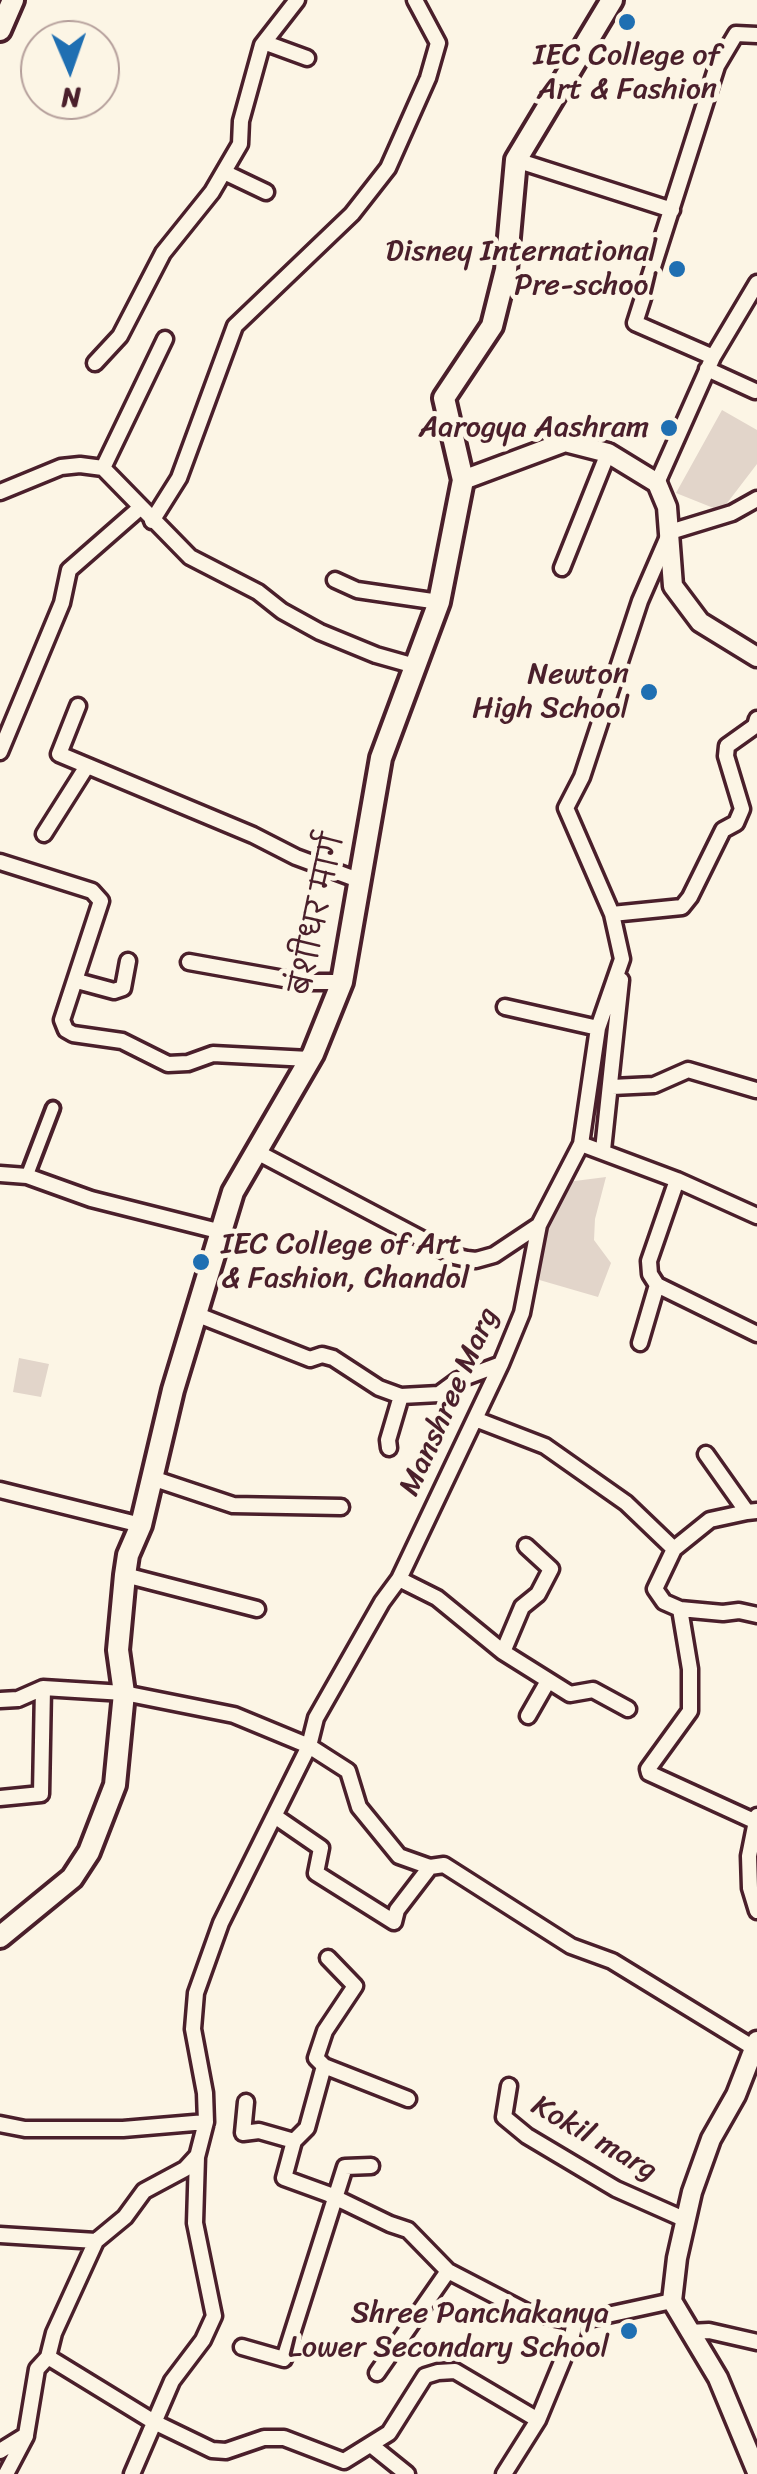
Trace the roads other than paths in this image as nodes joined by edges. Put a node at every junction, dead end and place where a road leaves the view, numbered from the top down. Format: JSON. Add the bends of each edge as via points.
{"nodes":[{"id":1,"x":13,"y":0,"type":"edge"},
{"id":2,"x":296,"y":0,"type":"edge"},
{"id":3,"x":414,"y":0,"type":"edge"},
{"id":4,"x":612,"y":0,"type":"edge"},
{"id":5,"x":0,"y":4,"type":"edge"},
{"id":6,"x":0,"y":30,"type":"edge"},
{"id":7,"x":757,"y":34,"type":"edge"},
{"id":8,"x":266,"y":42,"type":"junction"},
{"id":9,"x":307,"y":58,"type":"dead end"},
{"id":10,"x":516,"y":160,"type":"junction"},
{"id":11,"x":224,"y":172,"type":"junction"},
{"id":12,"x":266,"y":192,"type":"dead end"},
{"id":13,"x":672,"y":210,"type":"junction"},
{"id":14,"x":757,"y":283,"type":"edge"},
{"id":15,"x":165,"y":339,"type":"dead end"},
{"id":16,"x":94,"y":363,"type":"dead end"},
{"id":17,"x":710,"y":363,"type":"junction"},
{"id":18,"x":754,"y":391,"type":"dead end"},
{"id":19,"x":608,"y":453,"type":"junction"},
{"id":20,"x":103,"y":468,"type":"junction"},
{"id":21,"x":463,"y":480,"type":"junction"},
{"id":22,"x":657,"y":483,"type":"junction"},
{"id":23,"x":0,"y":492,"type":"edge"},
{"id":24,"x":757,"y":499,"type":"edge"},
{"id":25,"x":146,"y":513,"type":"junction"},
{"id":26,"x":670,"y":532,"type":"junction"},
{"id":27,"x":562,"y":568,"type":"dead end"},
{"id":28,"x":335,"y":580,"type":"dead end"},
{"id":29,"x":439,"y":602,"type":"junction"},
{"id":30,"x":757,"y":657,"type":"edge"},
{"id":31,"x":415,"y":666,"type":"junction"},
{"id":32,"x":78,"y":706,"type":"dead end"},
{"id":33,"x":757,"y":719,"type":"edge"},
{"id":34,"x":0,"y":752,"type":"edge"},
{"id":35,"x":87,"y":766,"type":"junction"},
{"id":36,"x":44,"y":834,"type":"dead end"},
{"id":37,"x":0,"y":862,"type":"edge"},
{"id":38,"x":361,"y":881,"type":"junction"},
{"id":39,"x":612,"y":914,"type":"junction"},
{"id":40,"x":622,"y":959,"type":"junction"},
{"id":41,"x":128,"y":961,"type":"dead end"},
{"id":42,"x":189,"y":962,"type":"dead end"},
{"id":43,"x":77,"y":981,"type":"junction"},
{"id":44,"x":342,"y":982,"type":"junction"},
{"id":45,"x":506,"y":1007,"type":"dead end"},
{"id":46,"x":598,"y":1028,"type":"junction"},
{"id":47,"x":309,"y":1059,"type":"junction"},
{"id":48,"x":612,"y":1088,"type":"junction"},
{"id":49,"x":756,"y":1090,"type":"edge"},
{"id":50,"x":54,"y":1108,"type":"dead end"},
{"id":51,"x":581,"y":1144,"type":"junction"},
{"id":52,"x":603,"y":1150,"type":"junction"},
{"id":53,"x":255,"y":1151,"type":"junction"},
{"id":54,"x":0,"y":1174,"type":"edge"},
{"id":55,"x":27,"y":1176,"type":"junction"},
{"id":56,"x":678,"y":1180,"type":"junction"},
{"id":57,"x":757,"y":1216,"type":"edge"},
{"id":58,"x":538,"y":1225,"type":"junction"},
{"id":59,"x":222,"y":1232,"type":"junction"},
{"id":60,"x":657,"y":1285,"type":"junction"},
{"id":61,"x":198,"y":1315,"type":"junction"},
{"id":62,"x":757,"y":1334,"type":"edge"},
{"id":63,"x":640,"y":1343,"type":"dead end"},
{"id":64,"x":502,"y":1364,"type":"junction"},
{"id":65,"x":402,"y":1396,"type":"junction"},
{"id":66,"x":475,"y":1420,"type":"junction"},
{"id":67,"x":389,"y":1448,"type":"dead end"},
{"id":68,"x":706,"y":1454,"type":"dead end"},
{"id":69,"x":152,"y":1478,"type":"junction"},
{"id":70,"x":0,"y":1490,"type":"edge"},
{"id":71,"x":342,"y":1507,"type":"dead end"},
{"id":72,"x":752,"y":1511,"type":"edge"},
{"id":73,"x":141,"y":1525,"type":"junction"},
{"id":74,"x":526,"y":1546,"type":"dead end"},
{"id":75,"x":674,"y":1549,"type":"junction"},
{"id":76,"x":125,"y":1575,"type":"junction"},
{"id":77,"x":399,"y":1579,"type":"junction"},
{"id":78,"x":257,"y":1609,"type":"dead end"},
{"id":79,"x":680,"y":1609,"type":"junction"},
{"id":80,"x":757,"y":1616,"type":"edge"},
{"id":81,"x":503,"y":1652,"type":"junction"},
{"id":82,"x":548,"y":1682,"type":"junction"},
{"id":83,"x":42,"y":1688,"type":"junction"},
{"id":84,"x":124,"y":1693,"type":"junction"},
{"id":85,"x":0,"y":1700,"type":"edge"},
{"id":86,"x":628,"y":1709,"type":"dead end"},
{"id":87,"x":528,"y":1716,"type":"dead end"},
{"id":88,"x":309,"y":1746,"type":"junction"},
{"id":89,"x":0,"y":1798,"type":"edge"},
{"id":90,"x":276,"y":1816,"type":"junction"},
{"id":91,"x":755,"y":1818,"type":"edge"},
{"id":92,"x":430,"y":1867,"type":"junction"},
{"id":93,"x":757,"y":1911,"type":"edge"},
{"id":94,"x":2,"y":1934,"type":"edge"},
{"id":95,"x":328,"y":1958,"type":"dead end"},
{"id":96,"x":756,"y":2044,"type":"edge"},
{"id":97,"x":324,"y":2066,"type":"junction"},
{"id":98,"x":509,"y":2086,"type":"dead end"},
{"id":99,"x":408,"y":2098,"type":"dead end"},
{"id":100,"x":246,"y":2102,"type":"dead end"},
{"id":101,"x":206,"y":2122,"type":"junction"},
{"id":102,"x":0,"y":2124,"type":"edge"},
{"id":103,"x":294,"y":2140,"type":"junction"},
{"id":104,"x":197,"y":2156,"type":"junction"},
{"id":105,"x":370,"y":2166,"type":"dead end"},
{"id":106,"x":334,"y":2198,"type":"junction"},
{"id":107,"x":686,"y":2220,"type":"junction"},
{"id":108,"x":0,"y":2234,"type":"edge"},
{"id":109,"x":96,"y":2241,"type":"junction"},
{"id":110,"x":448,"y":2271,"type":"junction"},
{"id":111,"x":672,"y":2301,"type":"junction"},
{"id":112,"x":574,"y":2322,"type":"junction"},
{"id":113,"x":689,"y":2332,"type":"junction"},
{"id":114,"x":757,"y":2342,"type":"edge"},
{"id":115,"x":242,"y":2347,"type":"dead end"},
{"id":116,"x":48,"y":2357,"type":"junction"},
{"id":117,"x":377,"y":2373,"type":"dead end"},
{"id":118,"x":538,"y":2420,"type":"junction"},
{"id":119,"x":154,"y":2422,"type":"junction"},
{"id":120,"x":26,"y":2435,"type":"junction"},
{"id":121,"x":371,"y":2445,"type":"junction"},
{"id":122,"x":0,"y":2451,"type":"edge"},
{"id":123,"x":341,"y":2468,"type":"edge"},
{"id":124,"x":757,"y":2472,"type":"edge"},
{"id":125,"x":6,"y":2474,"type":"edge"},
{"id":126,"x":132,"y":2474,"type":"edge"},
{"id":127,"x":407,"y":2474,"type":"edge"},
{"id":128,"x":504,"y":2474,"type":"edge"}],
"edges":[{"from":1,"to":5,"type":"street"},
{"from":1,"to":6,"type":"main road"},
{"from":2,"to":8,"type":"street"},
{"from":3,"to":25,"type":"street","via":[[438,42],[388,168],[352,214],[234,326],[179,478]]},
{"from":4,"to":10,"type":"main road","name":"बंशीधर मार्ग"},
{"from":7,"to":13,"type":"street","via":[[736,34],[718,66]]},
{"from":8,"to":9,"type":"street"},
{"from":8,"to":11,"type":"street","via":[[240,144]]},
{"from":10,"to":13,"type":"street"},
{"from":10,"to":21,"type":"main road","name":"बंशीधर मार्ग","via":[[506,270],[492,326],[444,398]]},
{"from":11,"to":12,"type":"street"},
{"from":11,"to":16,"type":"street","via":[[163,253],[120,336]]},
{"from":13,"to":17,"type":"street","via":[[635,323]]},
{"from":14,"to":17,"type":"street"},
{"from":15,"to":20,"type":"street"},
{"from":17,"to":18,"type":"street"},
{"from":17,"to":22,"type":"street"},
{"from":19,"to":21,"type":"street","via":[[565,442]]},
{"from":19,"to":22,"type":"street"},
{"from":19,"to":27,"type":"street"},
{"from":20,"to":23,"type":"street","via":[[61,467]]},
{"from":20,"to":25,"type":"street"},
{"from":21,"to":29,"type":"main road","name":"बंशीधर मार्ग"},
{"from":22,"to":26,"type":"street"},
{"from":24,"to":26,"type":"street"},
{"from":25,"to":31,"type":"street","via":[[190,557],[282,611]]},
{"from":25,"to":34,"type":"street","via":[[69,570],[62,603]]},
{"from":26,"to":30,"type":"street","via":[[672,586],[700,622]]},
{"from":26,"to":39,"type":"street","via":[[566,808]]},
{"from":28,"to":29,"type":"street","via":[[357,590]]},
{"from":29,"to":31,"type":"main road","name":"बंशीधर मार्ग"},
{"from":31,"to":38,"type":"main road","name":"बंशीधर मार्ग","via":[[378,772]]},
{"from":32,"to":35,"type":"street","via":[[59,754]]},
{"from":33,"to":39,"type":"street","via":[[727,746],[742,810],[723,830],[690,897],[682,907]]},
{"from":35,"to":36,"type":"street"},
{"from":35,"to":38,"type":"street"},
{"from":37,"to":43,"type":"street","via":[[92,891],[101,901]]},
{"from":38,"to":44,"type":"main road","name":"बंशीधर मार्ग"},
{"from":39,"to":40,"type":"street"},
{"from":40,"to":46,"type":"street","name":"Manshree Marg"},
{"from":40,"to":48,"type":"street"},
{"from":41,"to":43,"type":"street","via":[[123,988]]},
{"from":42,"to":44,"type":"street","via":[[301,982]]},
{"from":43,"to":47,"type":"street","via":[[62,1020],[74,1034],[122,1041],[168,1064],[213,1054]]},
{"from":44,"to":47,"type":"main road","name":"बंशीधर मार्ग"},
{"from":45,"to":46,"type":"street"},
{"from":46,"to":51,"type":"street","name":"Manshree Marg"},
{"from":47,"to":53,"type":"main road","name":"बंशीधर मार्ग"},
{"from":48,"to":49,"type":"street","via":[[654,1085],[688,1070]]},
{"from":48,"to":52,"type":"street"},
{"from":50,"to":55,"type":"street"},
{"from":51,"to":52,"type":"street"},
{"from":51,"to":58,"type":"street","name":"Manshree Marg"},
{"from":52,"to":56,"type":"street"},
{"from":53,"to":58,"type":"street","via":[[454,1256],[476,1260],[494,1254]]},
{"from":53,"to":59,"type":"main road","name":"बंशीधर मार्ग"},
{"from":54,"to":55,"type":"street"},
{"from":55,"to":59,"type":"street"},
{"from":56,"to":57,"type":"street"},
{"from":56,"to":60,"type":"street","via":[[649,1262]]},
{"from":58,"to":64,"type":"street","name":"Manshree Marg","via":[[522,1314]]},
{"from":59,"to":61,"type":"main road","name":"बंशीधर मार्ग"},
{"from":60,"to":62,"type":"street"},
{"from":60,"to":63,"type":"street"},
{"from":61,"to":65,"type":"street","via":[[310,1358],[333,1358]]},
{"from":61,"to":69,"type":"main road","name":"बंशीधर मार्ग"},
{"from":64,"to":65,"type":"street","via":[[438,1394]]},
{"from":64,"to":66,"type":"street","name":"Manshree Marg"},
{"from":65,"to":67,"type":"street"},
{"from":66,"to":75,"type":"street","via":[[545,1446],[626,1502]]},
{"from":66,"to":77,"type":"street","name":"Manshree Marg"},
{"from":68,"to":72,"type":"street"},
{"from":69,"to":71,"type":"street","via":[[234,1506]]},
{"from":69,"to":73,"type":"main road","name":"बंशीधर मार्ग"},
{"from":70,"to":73,"type":"street"},
{"from":72,"to":75,"type":"street","via":[[710,1520]]},
{"from":73,"to":76,"type":"main road","name":"बंशीधर मार्ग"},
{"from":74,"to":81,"type":"street","via":[[551,1569],[522,1607]]},
{"from":75,"to":79,"type":"street","via":[[655,1589]]},
{"from":76,"to":78,"type":"street"},
{"from":76,"to":84,"type":"main road","name":"बंशीधर मार्ग","via":[[118,1650]]},
{"from":77,"to":81,"type":"street","via":[[437,1598]]},
{"from":77,"to":88,"type":"street","name":"Manshree Marg","via":[[316,1718]]},
{"from":79,"to":80,"type":"street"},
{"from":79,"to":91,"type":"street","via":[[690,1710],[649,1773]]},
{"from":81,"to":82,"type":"street"},
{"from":82,"to":86,"type":"street","via":[[570,1694],[593,1690]]},
{"from":82,"to":87,"type":"street"},
{"from":83,"to":84,"type":"street"},
{"from":83,"to":85,"type":"street"},
{"from":83,"to":89,"type":"street","via":[[41,1794]]},
{"from":84,"to":88,"type":"street","via":[[234,1715]]},
{"from":84,"to":94,"type":"main road","name":"बंशीधर मार्ग","via":[[116,1785],[89,1852],[72,1878]]},
{"from":88,"to":90,"type":"street","name":"Manshree Marg"},
{"from":88,"to":92,"type":"street","via":[[348,1771],[358,1806],[400,1856]]},
{"from":90,"to":92,"type":"street","via":[[321,1848],[316,1873],[394,1922]]},
{"from":90,"to":101,"type":"street","name":"Manshree Marg","via":[[221,1924],[196,1993],[193,2029]]},
{"from":91,"to":93,"type":"street","via":[[750,1888]]},
{"from":92,"to":96,"type":"street","via":[[444,1865],[571,1946],[612,1961]]},
{"from":95,"to":97,"type":"street","via":[[354,1986],[326,2030],[316,2058]]},
{"from":96,"to":107,"type":"street","via":[[711,2139]]},
{"from":97,"to":99,"type":"street"},
{"from":97,"to":103,"type":"street","via":[[307,2128]]},
{"from":98,"to":107,"type":"street","name":"Kokil marg","via":[[504,2117],[527,2136],[616,2189]]},
{"from":100,"to":103,"type":"street","via":[[243,2133]]},
{"from":101,"to":102,"type":"street","via":[[25,2130]]},
{"from":101,"to":104,"type":"street"},
{"from":103,"to":106,"type":"street","via":[[284,2178]]},
{"from":104,"to":109,"type":"street","via":[[144,2191]]},
{"from":104,"to":119,"type":"street","via":[[195,2223],[214,2316]]},
{"from":105,"to":106,"type":"street","via":[[345,2167]]},
{"from":106,"to":110,"type":"street","via":[[408,2230]]},
{"from":106,"to":115,"type":"street","via":[[284,2360]]},
{"from":107,"to":111,"type":"street"},
{"from":108,"to":109,"type":"street"},
{"from":109,"to":116,"type":"street"},
{"from":110,"to":112,"type":"street","via":[[527,2312]]},
{"from":110,"to":117,"type":"street"},
{"from":111,"to":112,"type":"street"},
{"from":111,"to":113,"type":"street"},
{"from":112,"to":118,"type":"street"},
{"from":113,"to":114,"type":"street"},
{"from":113,"to":124,"type":"street","via":[[718,2378]]},
{"from":116,"to":119,"type":"street"},
{"from":116,"to":120,"type":"street","via":[[37,2369]]},
{"from":118,"to":121,"type":"street","via":[[456,2371],[438,2372],[425,2376],[389,2433]]},
{"from":118,"to":128,"type":"street"},
{"from":119,"to":123,"type":"street","via":[[212,2450],[284,2438]]},
{"from":119,"to":126,"type":"street"},
{"from":120,"to":122,"type":"street"},
{"from":120,"to":125,"type":"street"},
{"from":121,"to":123,"type":"street"},
{"from":121,"to":127,"type":"street"}]}
